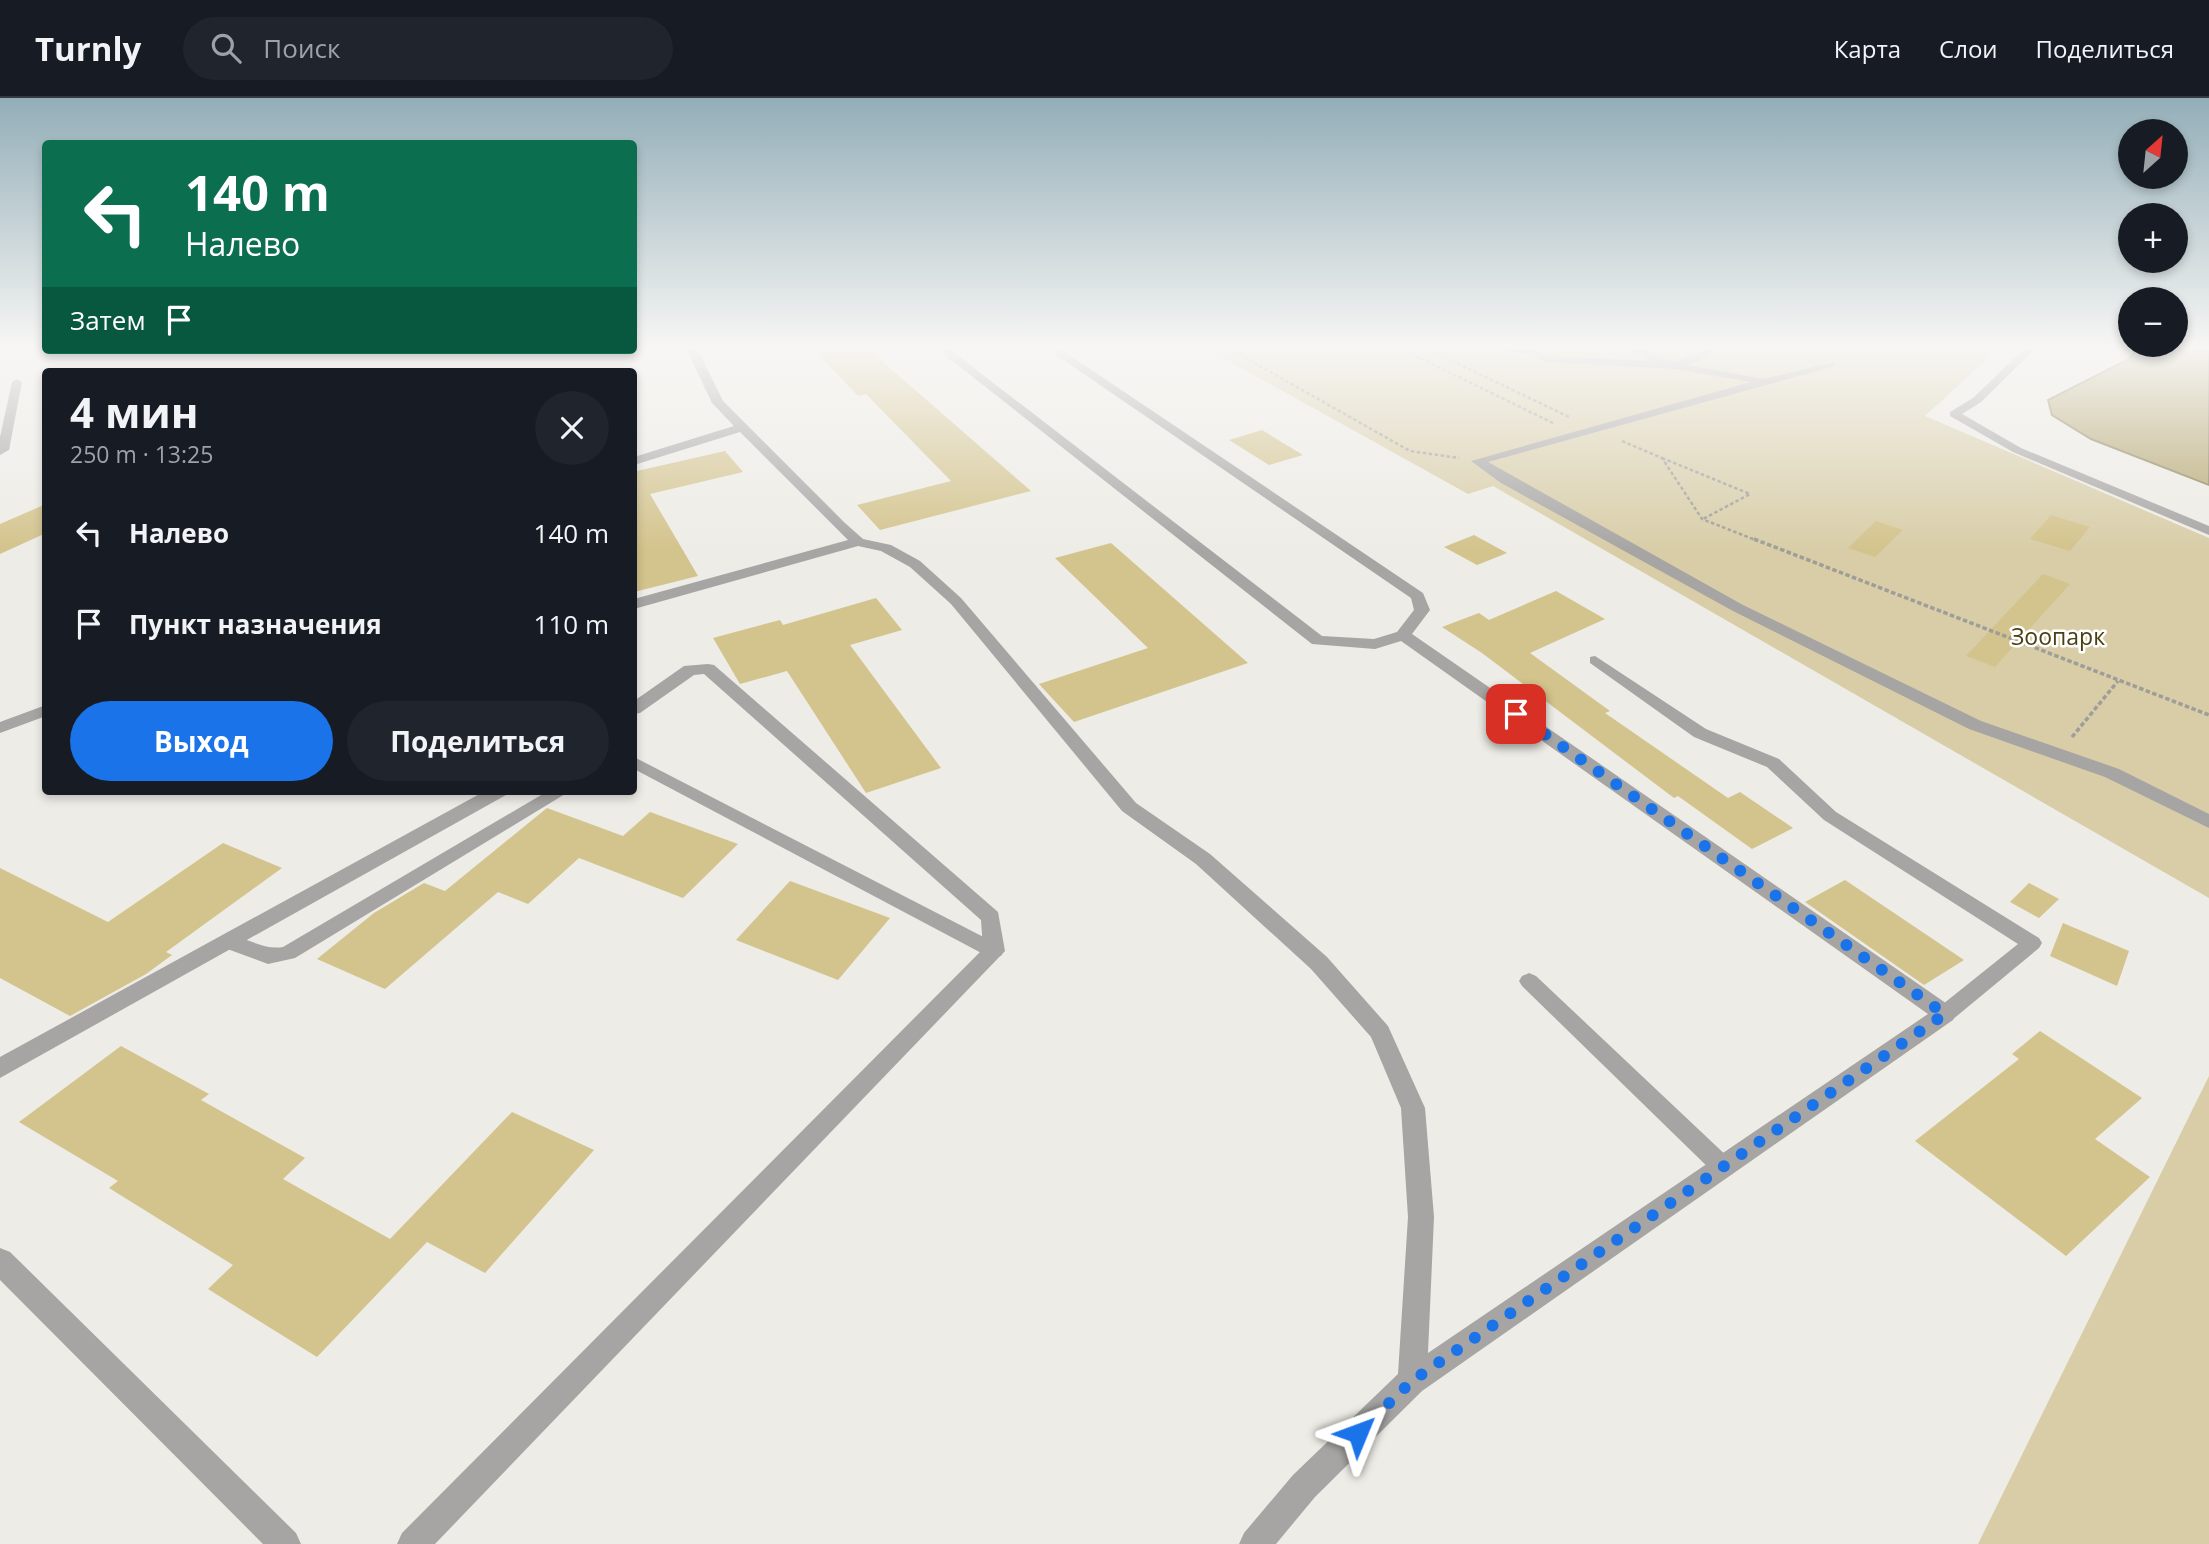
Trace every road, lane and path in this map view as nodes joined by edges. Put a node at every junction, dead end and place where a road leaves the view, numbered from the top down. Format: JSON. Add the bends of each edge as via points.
{"nodes":[{"id":1,"x":9,"y":415,"type":"edge"},
{"id":2,"x":730,"y":415,"type":"edge"},
{"id":3,"x":1028,"y":415,"type":"edge"},
{"id":4,"x":1151,"y":415,"type":"edge"},
{"id":5,"x":1347,"y":415,"type":"edge"},
{"id":6,"x":1538,"y":415,"type":"edge"},
{"id":7,"x":1565,"y":415,"type":"edge"},
{"id":8,"x":1638,"y":415,"type":"edge"},
{"id":9,"x":1957,"y":415,"type":"edge"},
{"id":10,"x":742,"y":428,"type":"junction"},
{"id":11,"x":1591,"y":428,"type":"junction"},
{"id":12,"x":1574,"y":433,"type":"junction"},
{"id":13,"x":0,"y":452,"type":"edge"},
{"id":14,"x":1662,"y":458,"type":"junction"},
{"id":15,"x":637,"y":460,"type":"edge"},
{"id":16,"x":1477,"y":461,"type":"junction"},
{"id":17,"x":1702,"y":519,"type":"junction"},
{"id":18,"x":2209,"y":531,"type":"edge"},
{"id":19,"x":858,"y":542,"type":"junction"},
{"id":20,"x":637,"y":603,"type":"edge"},
{"id":21,"x":1403,"y":635,"type":"junction"},
{"id":22,"x":1595,"y":660,"type":"dead end"},
{"id":23,"x":2118,"y":681,"type":"junction"},
{"id":24,"x":637,"y":707,"type":"edge"},
{"id":25,"x":42,"y":711,"type":"edge"},
{"id":26,"x":2209,"y":715,"type":"edge"},
{"id":27,"x":0,"y":728,"type":"edge"},
{"id":28,"x":2058,"y":754,"type":"junction"},
{"id":29,"x":637,"y":764,"type":"edge"},
{"id":30,"x":492,"y":795,"type":"edge"},
{"id":31,"x":554,"y":795,"type":"edge"},
{"id":32,"x":2209,"y":822,"type":"edge"},
{"id":33,"x":229,"y":942,"type":"junction"},
{"id":34,"x":994,"y":951,"type":"junction"},
{"id":35,"x":1529,"y":981,"type":"dead end"},
{"id":36,"x":1945,"y":1014,"type":"junction"},
{"id":37,"x":0,"y":1068,"type":"edge"},
{"id":38,"x":1723,"y":1167,"type":"junction"},
{"id":39,"x":0,"y":1261,"type":"edge"},
{"id":40,"x":1412,"y":1381,"type":"junction"},
{"id":41,"x":285,"y":1544,"type":"edge"},
{"id":42,"x":413,"y":1544,"type":"edge"},
{"id":43,"x":1255,"y":1544,"type":"edge"}],
"edges":[{"from":1,"to":13,"type":"lane"},
{"from":2,"to":10,"type":"street"},
{"from":3,"to":21,"type":"street","via":[[1318,641],[1375,643]]},
{"from":4,"to":21,"type":"street","via":[[1418,596],[1422,610]]},
{"from":5,"to":16,"type":"path","via":[[1410,451]]},
{"from":6,"to":12,"type":"path"},
{"from":7,"to":11,"type":"path"},
{"from":8,"to":11,"type":"street"},
{"from":9,"to":18,"type":"lane","via":[[2017,450]]},
{"from":10,"to":15,"type":"street"},
{"from":10,"to":19,"type":"street"},
{"from":11,"to":12,"type":"street"},
{"from":11,"to":14,"type":"path"},
{"from":12,"to":16,"type":"street"},
{"from":14,"to":17,"type":"path"},
{"from":14,"to":17,"type":"path","via":[[1750,495]]},
{"from":16,"to":28,"type":"street","via":[[1738,608],[1975,725]]},
{"from":17,"to":23,"type":"path"},
{"from":19,"to":20,"type":"street"},
{"from":19,"to":40,"type":"street","via":[[886,548],[915,564],[956,601],[1129,807],[1203,859],[1319,963],[1380,1032],[1413,1108],[1422,1217]]},
{"from":21,"to":36,"type":"street"},
{"from":22,"to":36,"type":"lane","via":[[1700,733],[1773,763],[1830,816],[2032,943]]},
{"from":23,"to":26,"type":"path"},
{"from":23,"to":28,"type":"path"},
{"from":24,"to":34,"type":"street","via":[[690,670],[708,669],[991,917]]},
{"from":25,"to":27,"type":"street"},
{"from":28,"to":32,"type":"street","via":[[2112,773]]},
{"from":29,"to":34,"type":"lane"},
{"from":30,"to":33,"type":"street"},
{"from":31,"to":33,"type":"lane","via":[[288,953],[268,957]]},
{"from":33,"to":37,"type":"street"},
{"from":34,"to":42,"type":"street"},
{"from":35,"to":38,"type":"lane"},
{"from":36,"to":38,"type":"street"},
{"from":38,"to":40,"type":"street"},
{"from":39,"to":41,"type":"street"},
{"from":40,"to":43,"type":"street","via":[[1304,1486]]}]}
